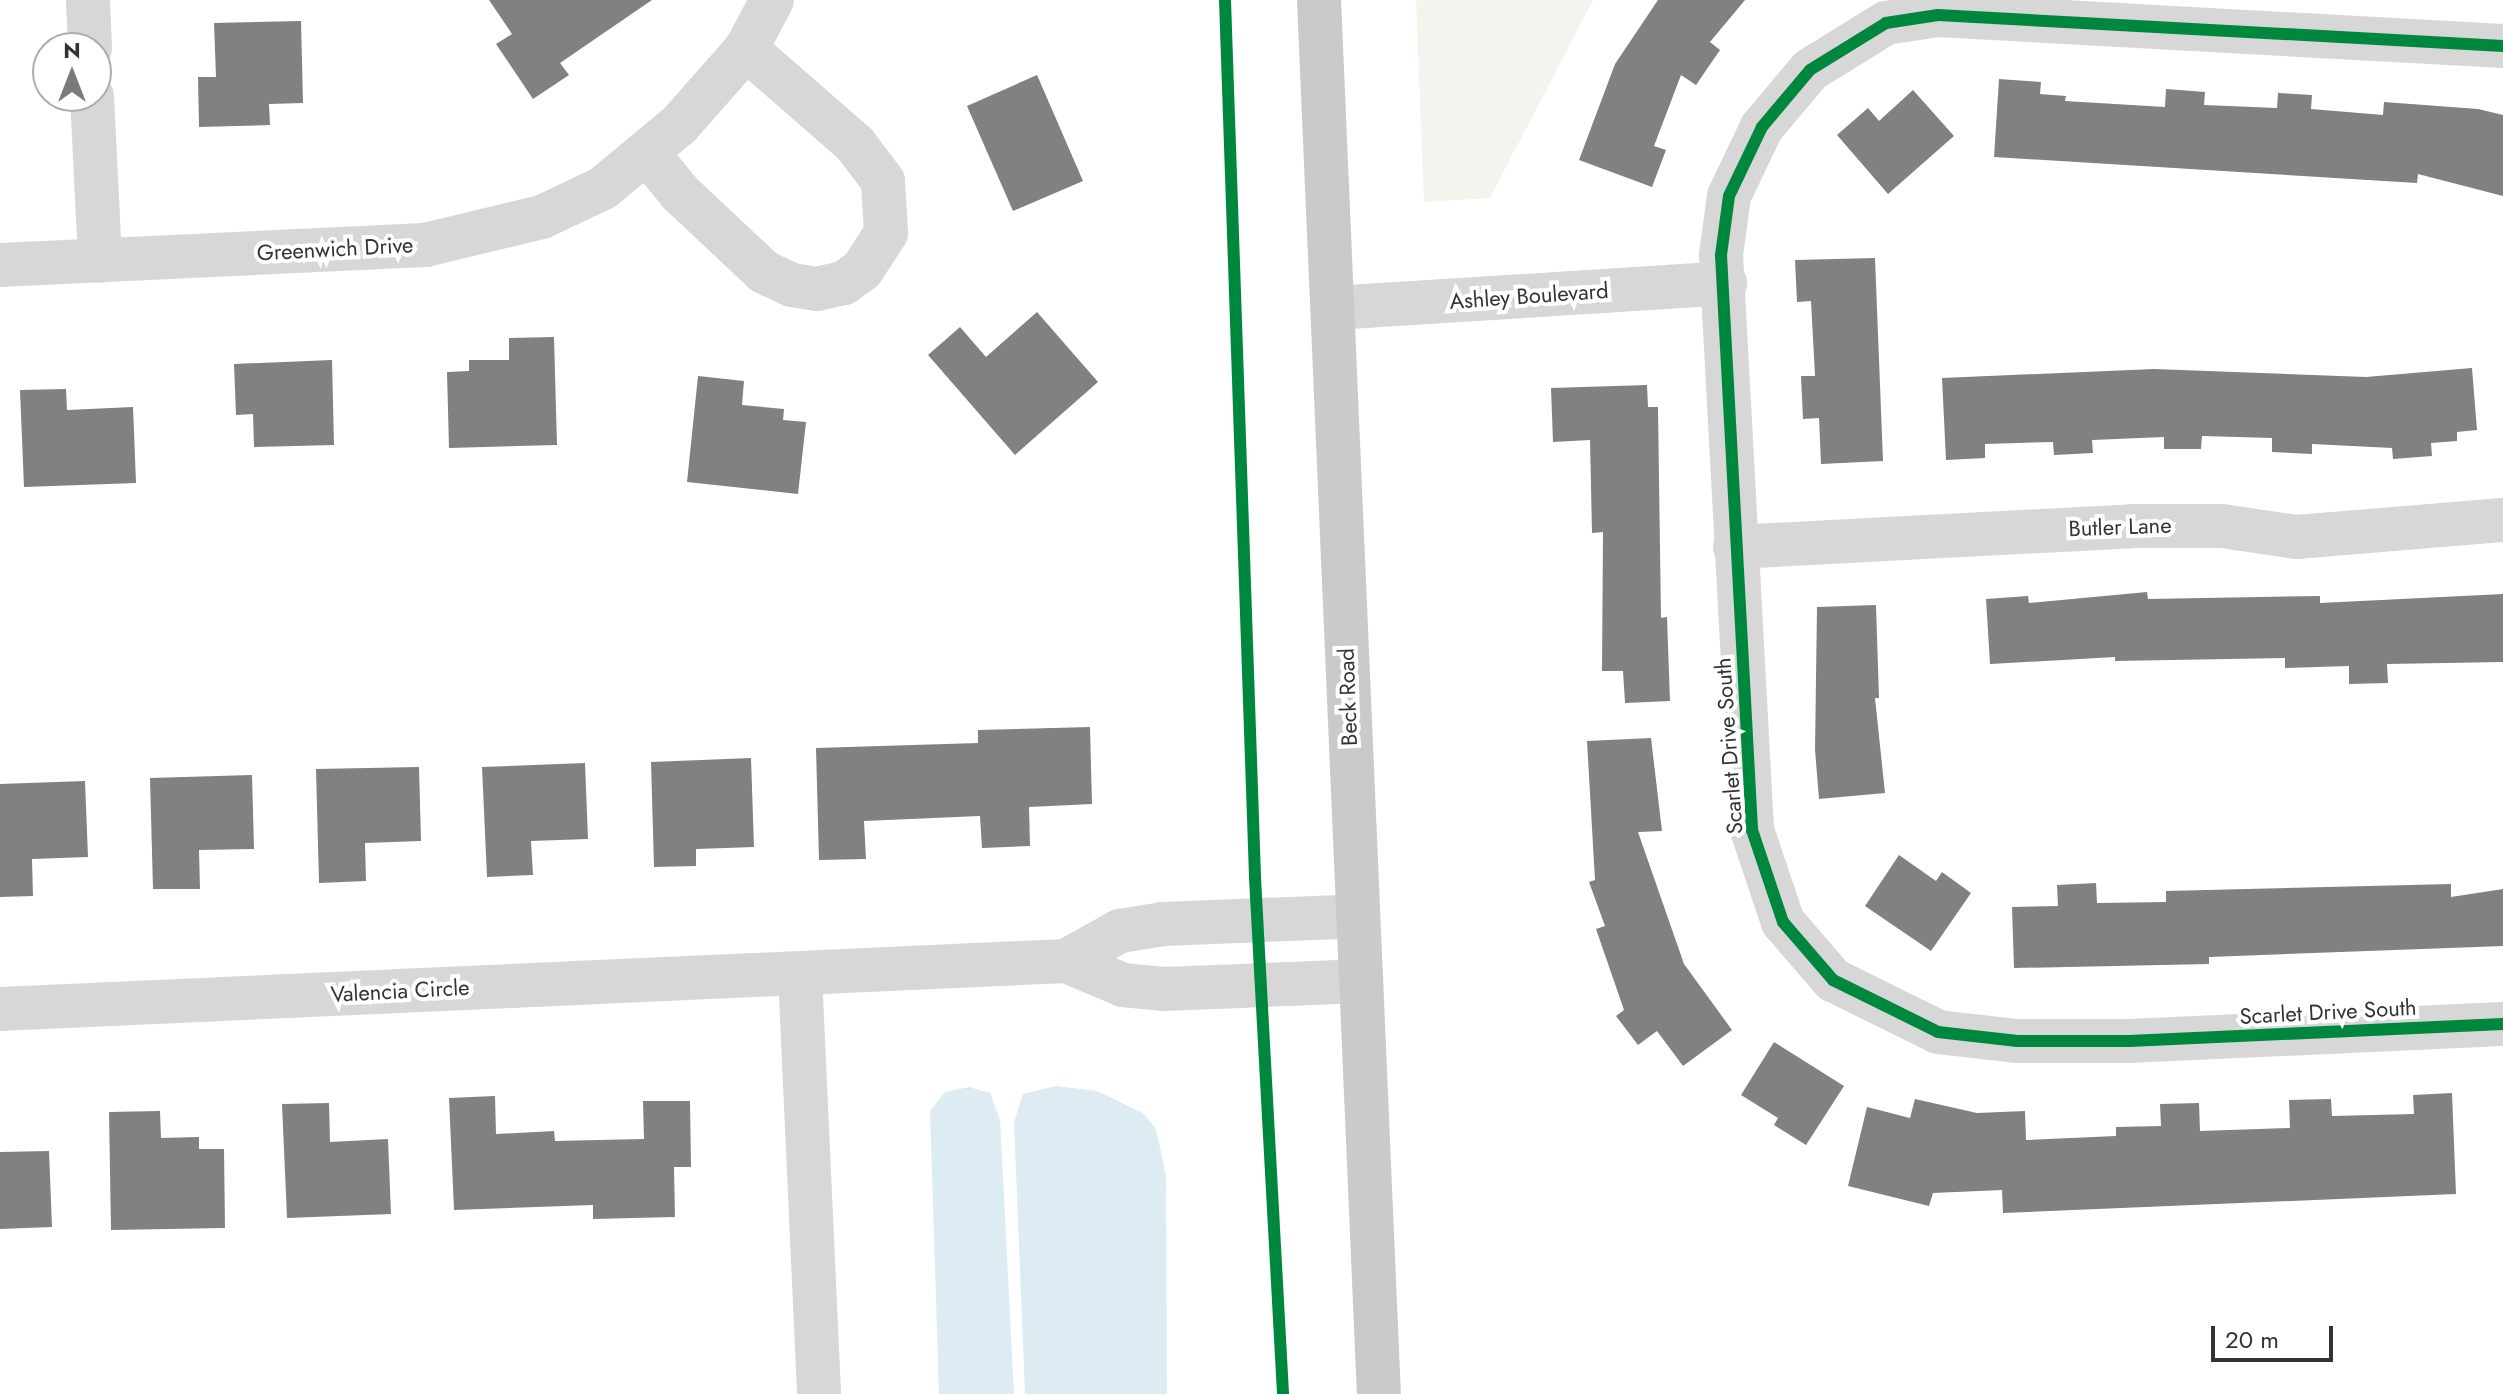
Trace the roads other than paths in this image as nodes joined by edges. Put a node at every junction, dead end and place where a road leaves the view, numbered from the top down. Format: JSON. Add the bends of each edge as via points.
{"nodes":[{"id":1,"x":88,"y":0,"type":"edge"},
{"id":2,"x":772,"y":0,"type":"edge"},
{"id":3,"x":1319,"y":0,"type":"edge"},
{"id":4,"x":89,"y":32,"type":"edge"},
{"id":5,"x":2503,"y":46,"type":"edge"},
{"id":6,"x":746,"y":49,"type":"junction"},
{"id":7,"x":93,"y":112,"type":"edge"},
{"id":8,"x":648,"y":154,"type":"junction"},
{"id":9,"x":100,"y":261,"type":"junction"},
{"id":10,"x":0,"y":265,"type":"edge"},
{"id":11,"x":1725,"y":283,"type":"junction"},
{"id":12,"x":1333,"y":308,"type":"junction"},
{"id":13,"x":2503,"y":520,"type":"edge"},
{"id":14,"x":1735,"y":547,"type":"junction"},
{"id":15,"x":1358,"y":916,"type":"junction"},
{"id":16,"x":1066,"y":961,"type":"junction"},
{"id":17,"x":800,"y":974,"type":"junction"},
{"id":18,"x":1361,"y":981,"type":"junction"},
{"id":19,"x":0,"y":1009,"type":"edge"},
{"id":20,"x":2503,"y":1024,"type":"edge"},
{"id":21,"x":819,"y":1394,"type":"edge"},
{"id":22,"x":1379,"y":1394,"type":"edge"}],
"edges":[{"from":1,"to":4,"type":"street"},
{"from":2,"to":6,"type":"street","name":"Greenwich Drive"},
{"from":3,"to":12,"type":"main road","name":"Beck Road"},
{"from":5,"to":11,"type":"street","name":"Scarlet Drive South","via":[[1938,15],[1886,23],[1810,70],[1762,127],[1729,196],[1721,255]]},
{"from":6,"to":8,"type":"street","name":"Greenwich Drive","via":[[719,84]]},
{"from":6,"to":8,"type":"street","via":[[855,144],[883,181],[886,233],[862,270],[844,283],[817,289],[764,272],[680,193]]},
{"from":7,"to":9,"type":"street"},
{"from":8,"to":9,"type":"street","name":"Greenwich Drive","via":[[603,188],[542,217],[484,235],[425,245]]},
{"from":9,"to":10,"type":"street","name":"Greenwich Drive"},
{"from":11,"to":12,"type":"street","name":"Ashley Boulevard"},
{"from":11,"to":14,"type":"street","name":"Scarlet Drive South"},
{"from":12,"to":15,"type":"main road","name":"Beck Road"},
{"from":13,"to":14,"type":"street","name":"Butler Lane","via":[[2296,537],[2222,526],[2132,526]]},
{"from":14,"to":20,"type":"street","name":"Scarlet Drive South","via":[[1752,830],[1783,922],[1833,980],[1938,1032],[2017,1041]]},
{"from":15,"to":16,"type":"street","name":"Valencia Circle","via":[[1163,924],[1120,931]]},
{"from":15,"to":18,"type":"main road","name":"Beck Road"},
{"from":16,"to":17,"type":"street","name":"Valencia Circle"},
{"from":16,"to":18,"type":"street","name":"Valencia Circle","via":[[1123,985],[1164,989]]},
{"from":17,"to":19,"type":"street","name":"Valencia Circle"},
{"from":17,"to":21,"type":"street"},
{"from":18,"to":22,"type":"main road","name":"Beck Road"}]}
